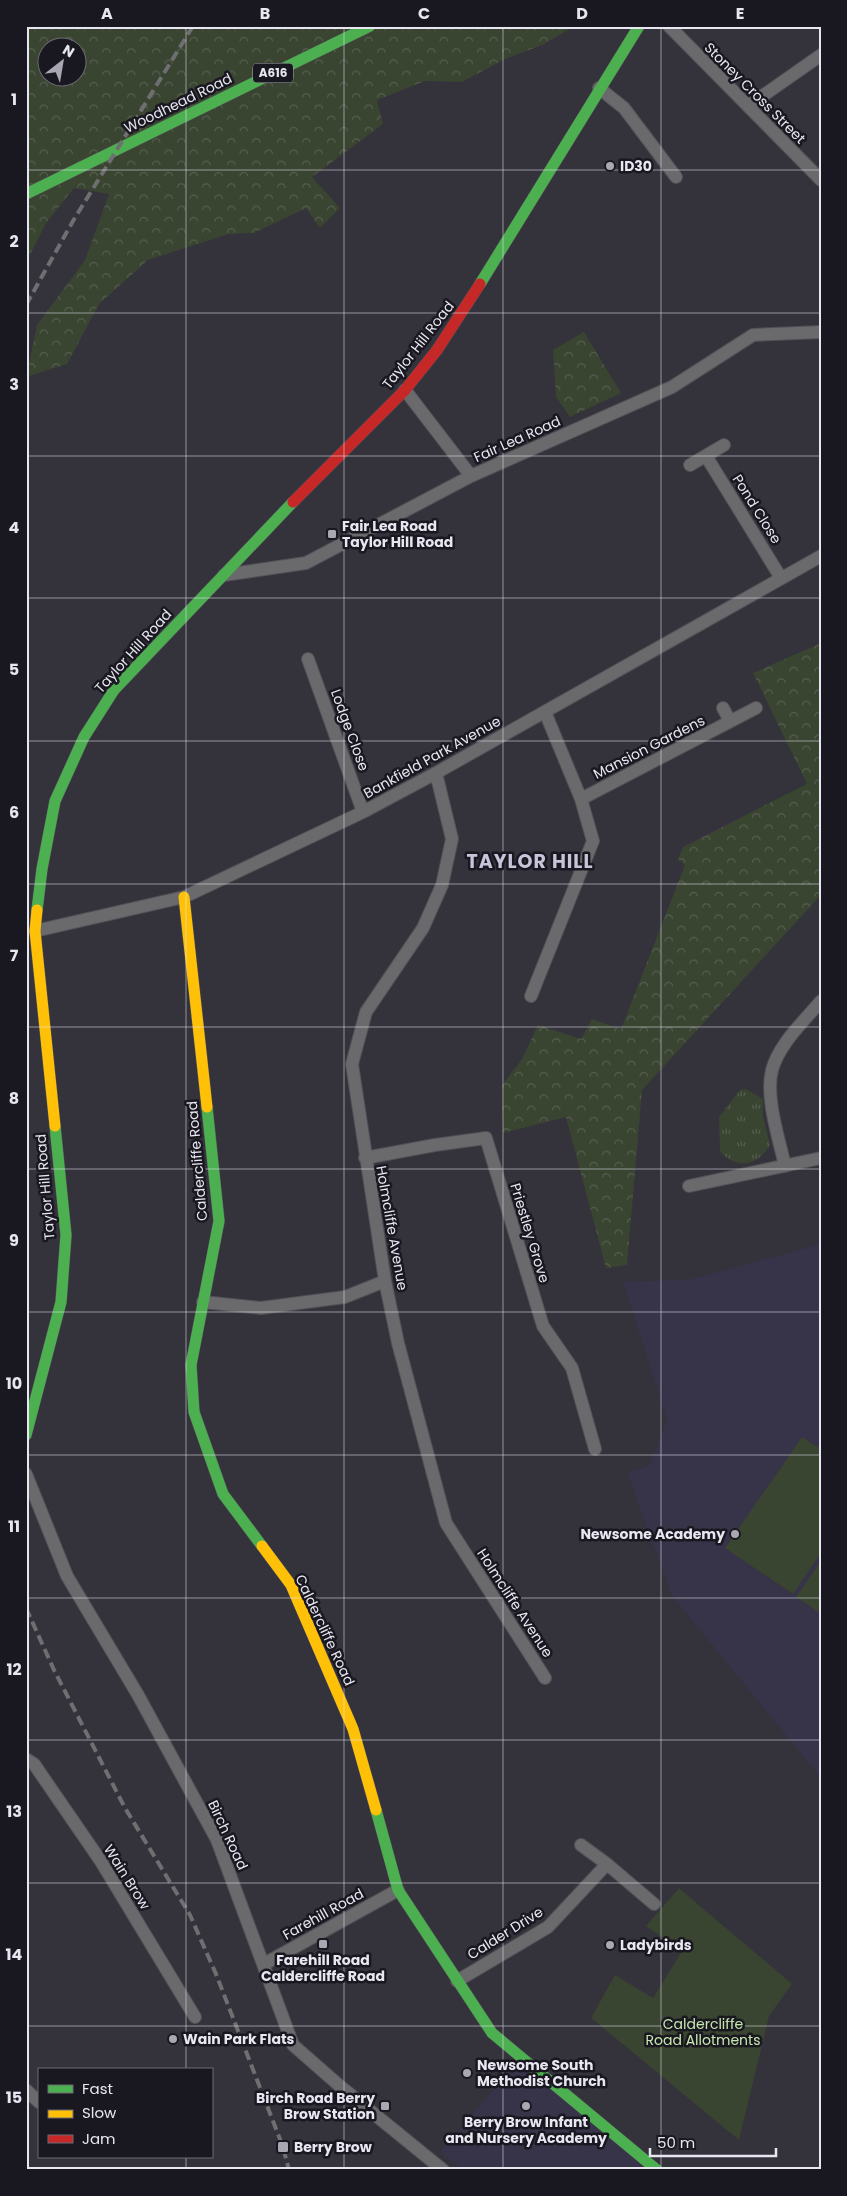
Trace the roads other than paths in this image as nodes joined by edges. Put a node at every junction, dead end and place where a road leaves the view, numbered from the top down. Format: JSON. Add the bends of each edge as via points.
{"nodes":[{"id":1,"x":370,"y":26,"type":"edge"},
{"id":2,"x":638,"y":26,"type":"edge"},
{"id":3,"x":669,"y":26,"type":"edge"},
{"id":4,"x":821,"y":55,"type":"edge"},
{"id":5,"x":599,"y":88,"type":"junction"},
{"id":6,"x":748,"y":106,"type":"junction"},
{"id":7,"x":676,"y":177,"type":"dead end"},
{"id":8,"x":821,"y":180,"type":"edge"},
{"id":9,"x":26,"y":194,"type":"edge"},
{"id":10,"x":821,"y":332,"type":"edge"},
{"id":11,"x":405,"y":390,"type":"junction"},
{"id":12,"x":724,"y":446,"type":"dead end"},
{"id":13,"x":706,"y":456,"type":"junction"},
{"id":14,"x":690,"y":465,"type":"dead end"},
{"id":15,"x":471,"y":476,"type":"junction"},
{"id":16,"x":821,"y":556,"type":"edge"},
{"id":17,"x":224,"y":575,"type":"junction"},
{"id":18,"x":781,"y":578,"type":"junction"},
{"id":19,"x":308,"y":659,"type":"dead end"},
{"id":20,"x":723,"y":708,"type":"dead end"},
{"id":21,"x":756,"y":708,"type":"dead end"},
{"id":22,"x":545,"y":712,"type":"junction"},
{"id":23,"x":730,"y":721,"type":"junction"},
{"id":24,"x":436,"y":773,"type":"junction"},
{"id":25,"x":581,"y":799,"type":"junction"},
{"id":26,"x":363,"y":812,"type":"junction"},
{"id":27,"x":184,"y":897,"type":"junction"},
{"id":28,"x":35,"y":931,"type":"junction"},
{"id":29,"x":531,"y":996,"type":"dead end"},
{"id":30,"x":821,"y":1001,"type":"edge"},
{"id":31,"x":365,"y":1158,"type":"junction"},
{"id":32,"x":821,"y":1158,"type":"edge"},
{"id":33,"x":785,"y":1166,"type":"junction"},
{"id":34,"x":689,"y":1186,"type":"dead end"},
{"id":35,"x":385,"y":1281,"type":"junction"},
{"id":36,"x":203,"y":1302,"type":"junction"},
{"id":37,"x":26,"y":1435,"type":"edge"},
{"id":38,"x":595,"y":1449,"type":"dead end"},
{"id":39,"x":26,"y":1474,"type":"edge"},
{"id":40,"x":545,"y":1678,"type":"dead end"},
{"id":41,"x":26,"y":1759,"type":"edge"},
{"id":42,"x":582,"y":1845,"type":"dead end"},
{"id":43,"x":608,"y":1864,"type":"junction"},
{"id":44,"x":398,"y":1890,"type":"junction"},
{"id":45,"x":654,"y":1904,"type":"dead end"},
{"id":46,"x":264,"y":1964,"type":"junction"},
{"id":47,"x":457,"y":1981,"type":"junction"},
{"id":48,"x":195,"y":2017,"type":"dead end"},
{"id":49,"x":26,"y":2090,"type":"edge"},
{"id":50,"x":38,"y":2101,"type":"edge"},
{"id":51,"x":442,"y":2170,"type":"edge"},
{"id":52,"x":657,"y":2170,"type":"edge"}],
"edges":[{"from":1,"to":9,"type":"street","name":"Woodhead Road","number":"A616"},
{"from":2,"to":5,"type":"street","name":"Taylor Hill Road"},
{"from":3,"to":6,"type":"street","name":"Stoney Cross Street"},
{"from":4,"to":6,"type":"street"},
{"from":5,"to":7,"type":"street","via":[[624,108]]},
{"from":5,"to":11,"type":"street","name":"Taylor Hill Road","via":[[468,304]]},
{"from":6,"to":8,"type":"street","name":"Stoney Cross Street"},
{"from":10,"to":15,"type":"street","name":"Fair Lea Road","via":[[754,335],[672,387]]},
{"from":11,"to":15,"type":"street"},
{"from":11,"to":17,"type":"street","name":"Taylor Hill Road"},
{"from":12,"to":13,"type":"street"},
{"from":13,"to":14,"type":"street"},
{"from":13,"to":18,"type":"street","name":"Pond Close"},
{"from":15,"to":17,"type":"street","name":"Fair Lea Road","via":[[306,563]]},
{"from":16,"to":18,"type":"street","name":"Bankfield Park Avenue"},
{"from":17,"to":28,"type":"street","name":"Taylor Hill Road","via":[[114,690],[84,737],[55,801],[42,869]]},
{"from":18,"to":22,"type":"street","name":"Bankfield Park Avenue"},
{"from":19,"to":26,"type":"street","name":"Lodge Close"},
{"from":20,"to":23,"type":"street"},
{"from":21,"to":23,"type":"street","name":"Mansion Gardens"},
{"from":22,"to":24,"type":"street","name":"Bankfield Park Avenue"},
{"from":22,"to":25,"type":"street"},
{"from":23,"to":25,"type":"street","name":"Mansion Gardens"},
{"from":24,"to":26,"type":"street","name":"Bankfield Park Avenue"},
{"from":24,"to":31,"type":"street","name":"Holmcliffe Avenue","via":[[452,839],[442,885],[423,928],[366,1012],[352,1064]]},
{"from":25,"to":29,"type":"street","via":[[592,832],[591,850]]},
{"from":26,"to":27,"type":"street","name":"Bankfield Park Avenue"},
{"from":27,"to":28,"type":"street","name":"Bankfield Park Avenue"},
{"from":27,"to":36,"type":"street","name":"Caldercliffe Road","via":[[219,1221]]},
{"from":28,"to":37,"type":"street","name":"Taylor Hill Road","via":[[66,1235],[61,1302]]},
{"from":30,"to":33,"type":"street","via":[[780,1051],[772,1070],[770,1087]]},
{"from":31,"to":35,"type":"street","name":"Holmcliffe Avenue"},
{"from":31,"to":38,"type":"street","name":"Priestley Grove","via":[[486,1138],[543,1326],[572,1368]]},
{"from":32,"to":33,"type":"street"},
{"from":33,"to":34,"type":"street"},
{"from":35,"to":36,"type":"street","via":[[345,1297],[261,1308]]},
{"from":35,"to":40,"type":"street","name":"Holmcliffe Avenue","via":[[398,1343],[446,1523]]},
{"from":36,"to":44,"type":"street","name":"Caldercliffe Road","via":[[191,1364],[194,1412],[223,1494],[290,1585],[354,1729]]},
{"from":39,"to":46,"type":"street","name":"Birch Road","via":[[67,1576],[138,1695],[217,1840]]},
{"from":41,"to":48,"type":"street","name":"Wain Brow","via":[[34,1764],[100,1860]]},
{"from":42,"to":43,"type":"street"},
{"from":43,"to":45,"type":"street"},
{"from":43,"to":47,"type":"street","name":"Calder Drive","via":[[548,1927]]},
{"from":44,"to":46,"type":"street","name":"Farehill Road"},
{"from":44,"to":47,"type":"street","name":"Caldercliffe Road"},
{"from":46,"to":51,"type":"street","name":"Birch Road","via":[[293,2045]]},
{"from":47,"to":52,"type":"street","name":"Caldercliffe Road","via":[[492,2033]]},
{"from":49,"to":50,"type":"street"}]}
